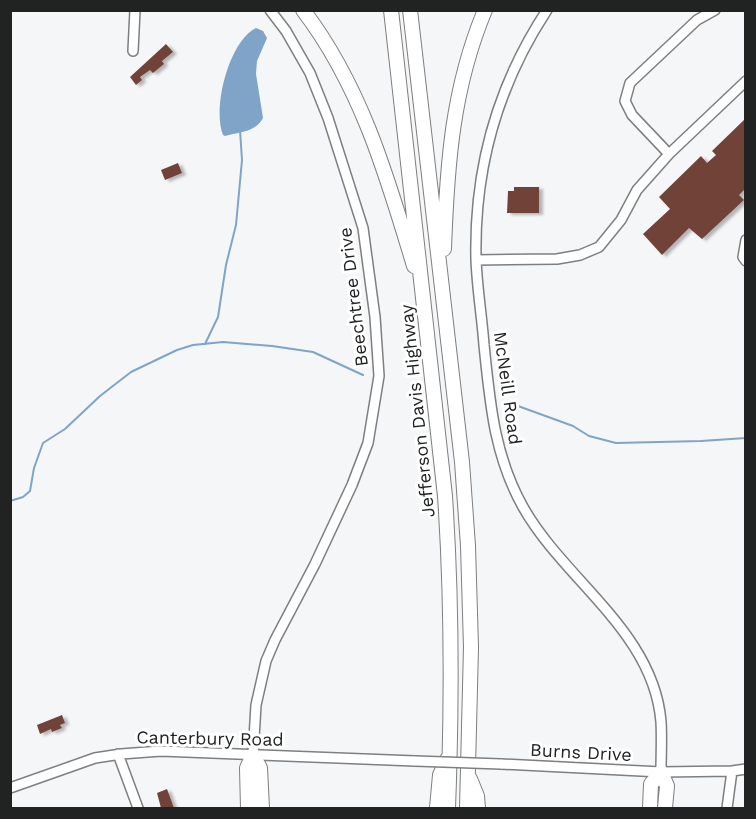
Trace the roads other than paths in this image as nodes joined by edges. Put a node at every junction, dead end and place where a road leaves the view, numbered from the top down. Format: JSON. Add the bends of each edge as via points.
{"nodes":[{"id":1,"x":135,"y":10,"type":"edge"},
{"id":2,"x":270,"y":10,"type":"edge"},
{"id":3,"x":303,"y":10,"type":"edge"},
{"id":4,"x":391,"y":10,"type":"edge"},
{"id":5,"x":410,"y":10,"type":"edge"},
{"id":6,"x":485,"y":10,"type":"edge"},
{"id":7,"x":547,"y":10,"type":"edge"},
{"id":8,"x":715,"y":10,"type":"edge"},
{"id":9,"x":133,"y":51,"type":"dead end"},
{"id":10,"x":746,"y":81,"type":"edge"},
{"id":11,"x":669,"y":153,"type":"junction"},
{"id":12,"x":746,"y":240,"type":"edge"},
{"id":13,"x":476,"y":261,"type":"junction"},
{"id":14,"x":746,"y":261,"type":"edge"},
{"id":15,"x":442,"y":293,"type":"junction"},
{"id":16,"x":424,"y":299,"type":"junction"},
{"id":17,"x":451,"y":753,"type":"junction"},
{"id":18,"x":118,"y":754,"type":"junction"},
{"id":19,"x":253,"y":755,"type":"junction"},
{"id":20,"x":415,"y":761,"type":"joint"},
{"id":21,"x":746,"y":769,"type":"edge"},
{"id":22,"x":732,"y":771,"type":"junction"},
{"id":23,"x":661,"y":772,"type":"junction"},
{"id":24,"x":468,"y":774,"type":"junction"},
{"id":25,"x":10,"y":788,"type":"edge"},
{"id":26,"x":138,"y":808,"type":"edge"},
{"id":27,"x":248,"y":808,"type":"edge"},
{"id":28,"x":262,"y":808,"type":"edge"},
{"id":29,"x":437,"y":808,"type":"edge"},
{"id":30,"x":448,"y":808,"type":"edge"},
{"id":31,"x":467,"y":808,"type":"edge"},
{"id":32,"x":478,"y":808,"type":"edge"},
{"id":33,"x":650,"y":808,"type":"edge"},
{"id":34,"x":665,"y":808,"type":"edge"},
{"id":35,"x":727,"y":808,"type":"edge"}],
"edges":[{"from":1,"to":9,"type":"street"},
{"from":2,"to":19,"type":"street","name":"Beechtree Drive","via":[[309,73],[328,118],[363,228],[379,376],[368,443],[352,485],[266,661],[256,705]]},
{"from":3,"to":16,"type":"highway","via":[[362,108]]},
{"from":4,"to":16,"type":"highway","name":"Jefferson Davis Highway"},
{"from":5,"to":15,"type":"highway","name":"Jefferson Davis Highway"},
{"from":6,"to":15,"type":"highway","via":[[464,71],[450,147]]},
{"from":7,"to":13,"type":"street","name":"McNeill Road","via":[[509,78],[491,127],[481,176]]},
{"from":8,"to":11,"type":"street","via":[[698,20],[630,83],[625,101],[632,115]]},
{"from":10,"to":11,"type":"street"},
{"from":11,"to":13,"type":"street","via":[[637,190],[621,220],[599,247],[557,259]]},
{"from":12,"to":14,"type":"street"},
{"from":13,"to":23,"type":"street","name":"McNeill Road","via":[[490,407],[507,472],[544,540],[620,627],[639,656],[656,695],[661,721]]},
{"from":15,"to":24,"type":"highway","name":"Jefferson Davis Highway","via":[[468,546]]},
{"from":16,"to":17,"type":"highway","name":"Jefferson Davis Highway","via":[[451,575]]},
{"from":17,"to":29,"type":"highway","via":[[440,775]]},
{"from":17,"to":30,"type":"highway","name":"Jefferson Davis Highway"},
{"from":18,"to":19,"type":"street","name":"Canterbury Road","via":[[162,751]]},
{"from":18,"to":25,"type":"street","name":"Canterbury Road","via":[[95,758]]},
{"from":18,"to":26,"type":"street"},
{"from":19,"to":20,"type":"street","name":"Canterbury Road"},
{"from":19,"to":27,"type":"highway","via":[[247,768]]},
{"from":19,"to":28,"type":"highway","via":[[260,768]]},
{"from":20,"to":23,"type":"street","name":"Burns Drive","bridge":true},
{"from":21,"to":22,"type":"street","name":"Burns Drive"},
{"from":22,"to":23,"type":"street","name":"Burns Drive"},
{"from":22,"to":35,"type":"street"},
{"from":23,"to":33,"type":"highway","via":[[651,784]]},
{"from":23,"to":34,"type":"highway","via":[[667,786]]},
{"from":24,"to":31,"type":"highway","name":"Jefferson Davis Highway"},
{"from":24,"to":32,"type":"highway"}]}
